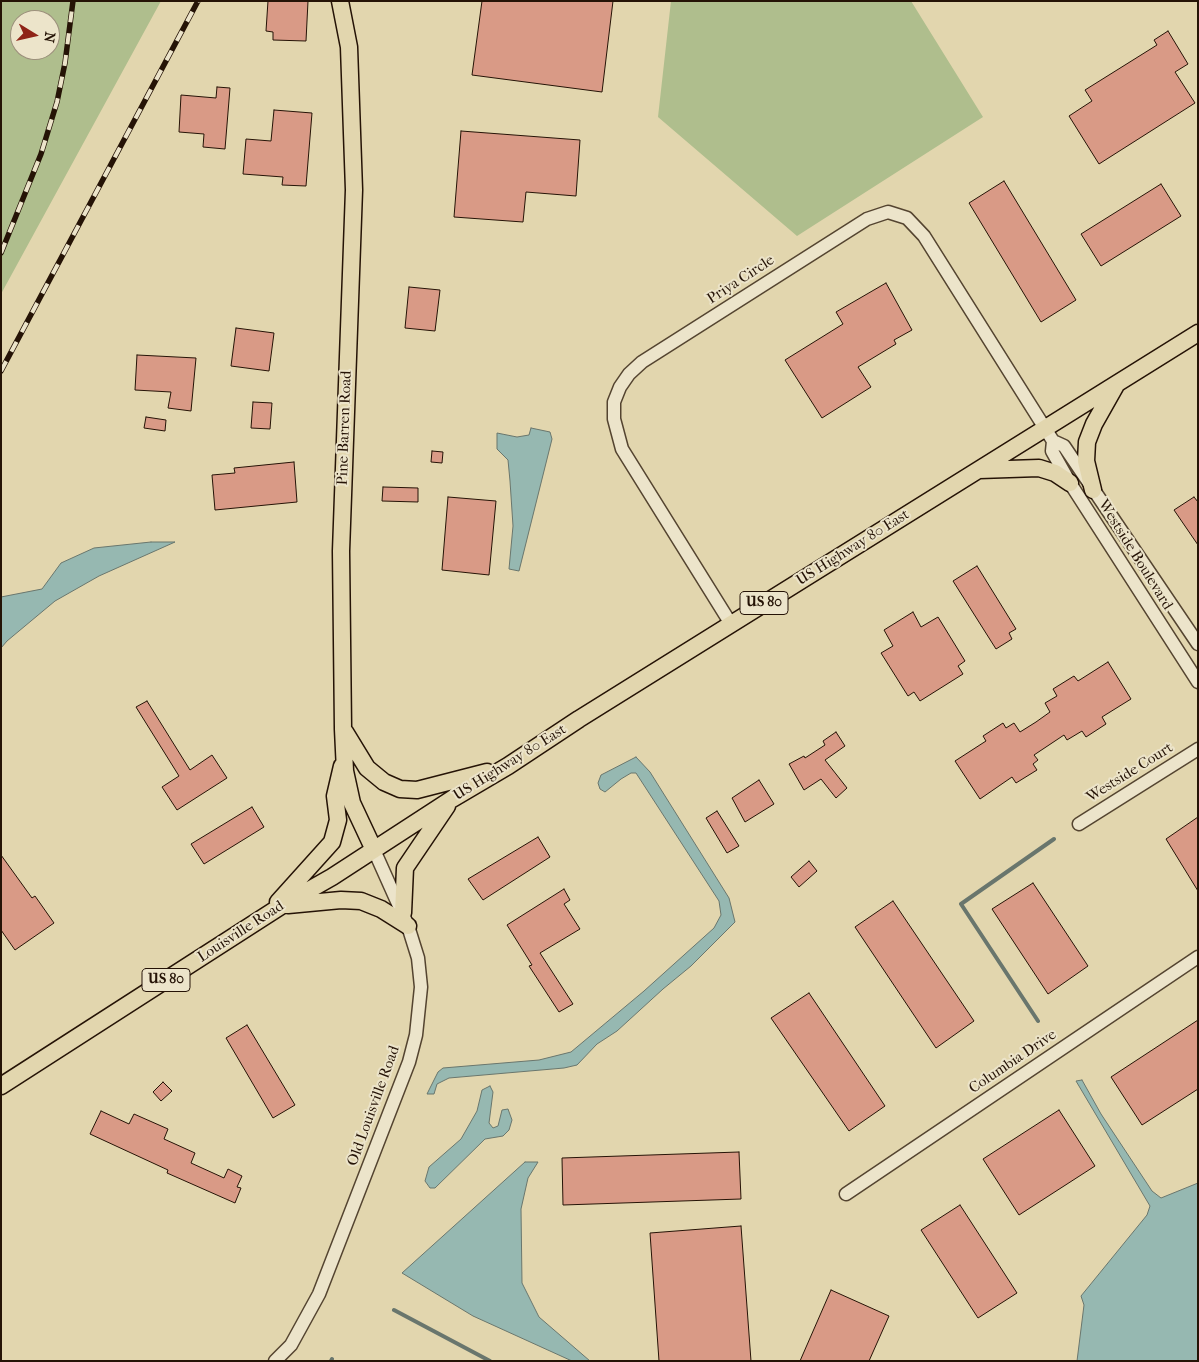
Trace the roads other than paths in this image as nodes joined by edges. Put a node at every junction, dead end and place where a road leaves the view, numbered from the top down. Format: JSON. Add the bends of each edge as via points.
{"nodes":[{"id":1,"x":340,"y":1,"type":"edge"},
{"id":2,"x":1198,"y":333,"type":"edge"},
{"id":3,"x":1117,"y":382,"type":"junction"},
{"id":4,"x":1049,"y":435,"type":"junction"},
{"id":5,"x":976,"y":470,"type":"junction"},
{"id":6,"x":1070,"y":482,"type":"junction"},
{"id":7,"x":1093,"y":490,"type":"junction"},
{"id":8,"x":731,"y":624,"type":"junction"},
{"id":9,"x":1198,"y":644,"type":"edge"},
{"id":10,"x":1198,"y":682,"type":"edge"},
{"id":11,"x":343,"y":729,"type":"junction"},
{"id":12,"x":1198,"y":749,"type":"edge"},
{"id":13,"x":344,"y":754,"type":"junction"},
{"id":14,"x":508,"y":766,"type":"junction"},
{"id":15,"x":452,"y":798,"type":"junction"},
{"id":16,"x":1079,"y":824,"type":"dead end"},
{"id":17,"x":374,"y":850,"type":"junction"},
{"id":18,"x":332,"y":877,"type":"joint"},
{"id":19,"x":281,"y":906,"type":"junction"},
{"id":20,"x":263,"y":918,"type":"junction"},
{"id":21,"x":405,"y":920,"type":"junction"},
{"id":22,"x":1198,"y":957,"type":"edge"},
{"id":23,"x":1,"y":1086,"type":"edge"},
{"id":24,"x":846,"y":1194,"type":"dead end"},
{"id":25,"x":275,"y":1361,"type":"edge"}],
"edges":[{"from":1,"to":11,"type":"main road","name":"Pine Barren Road","via":[[349,47],[354,190],[341,552]]},
{"from":2,"to":3,"type":"main road","name":"US Highway 80 East","number":"US 80"},
{"from":3,"to":4,"type":"main road","name":"US Highway 80 East","number":"US 80"},
{"from":3,"to":7,"type":"main road","via":[[1087,442],[1086,461]]},
{"from":4,"to":5,"type":"main road","name":"US Highway 80 East","number":"US 80"},
{"from":4,"to":6,"type":"street","name":"Westside Boulevard","via":[[1052,451]]},
{"from":4,"to":7,"type":"street","name":"Westside Boulevard","via":[[1064,446]]},
{"from":4,"to":8,"type":"street","name":"Priya Circle","via":[[924,236],[907,218],[888,212],[867,219],[642,362],[629,374],[614,402],[614,418],[622,449]]},
{"from":5,"to":6,"type":"main road","via":[[1039,468]]},
{"from":5,"to":8,"type":"main road","name":"US Highway 80 East","number":"US 80"},
{"from":6,"to":10,"type":"street","name":"Westside Boulevard"},
{"from":7,"to":9,"type":"street","name":"Westside Boulevard"},
{"from":8,"to":14,"type":"main road","name":"US Highway 80 East","number":"US 80"},
{"from":11,"to":13,"type":"main road","name":"Pine Barren Road"},
{"from":11,"to":14,"type":"main road","via":[[367,768],[384,782],[400,788],[426,788]]},
{"from":12,"to":16,"type":"street","name":"Westside Court"},
{"from":13,"to":17,"type":"main road","name":"Pine Barren Road","via":[[352,803]]},
{"from":13,"to":20,"type":"main road","via":[[335,796],[338,820],[332,842]]},
{"from":14,"to":15,"type":"main road","name":"US Highway 80 East","number":"US 80"},
{"from":15,"to":17,"type":"main road","name":"US Highway 80 East","number":"US 80"},
{"from":15,"to":21,"type":"main road","via":[[405,868]]},
{"from":17,"to":18,"type":"main road","name":"US Highway 80 East","number":"US 80"},
{"from":17,"to":21,"type":"street","name":"Old Louisville Road"},
{"from":18,"to":19,"type":"main road","name":"Louisville Road","number":"US 80"},
{"from":19,"to":20,"type":"main road","name":"Louisville Road","number":"US 80"},
{"from":19,"to":21,"type":"main road","via":[[361,901]]},
{"from":20,"to":23,"type":"main road","name":"Louisville Road","number":"US 80"},
{"from":21,"to":25,"type":"street","name":"Old Louisville Road","via":[[418,958],[421,986],[418,1025],[409,1062],[319,1294],[291,1345]]},
{"from":22,"to":24,"type":"street","name":"Columbia Drive"}]}
